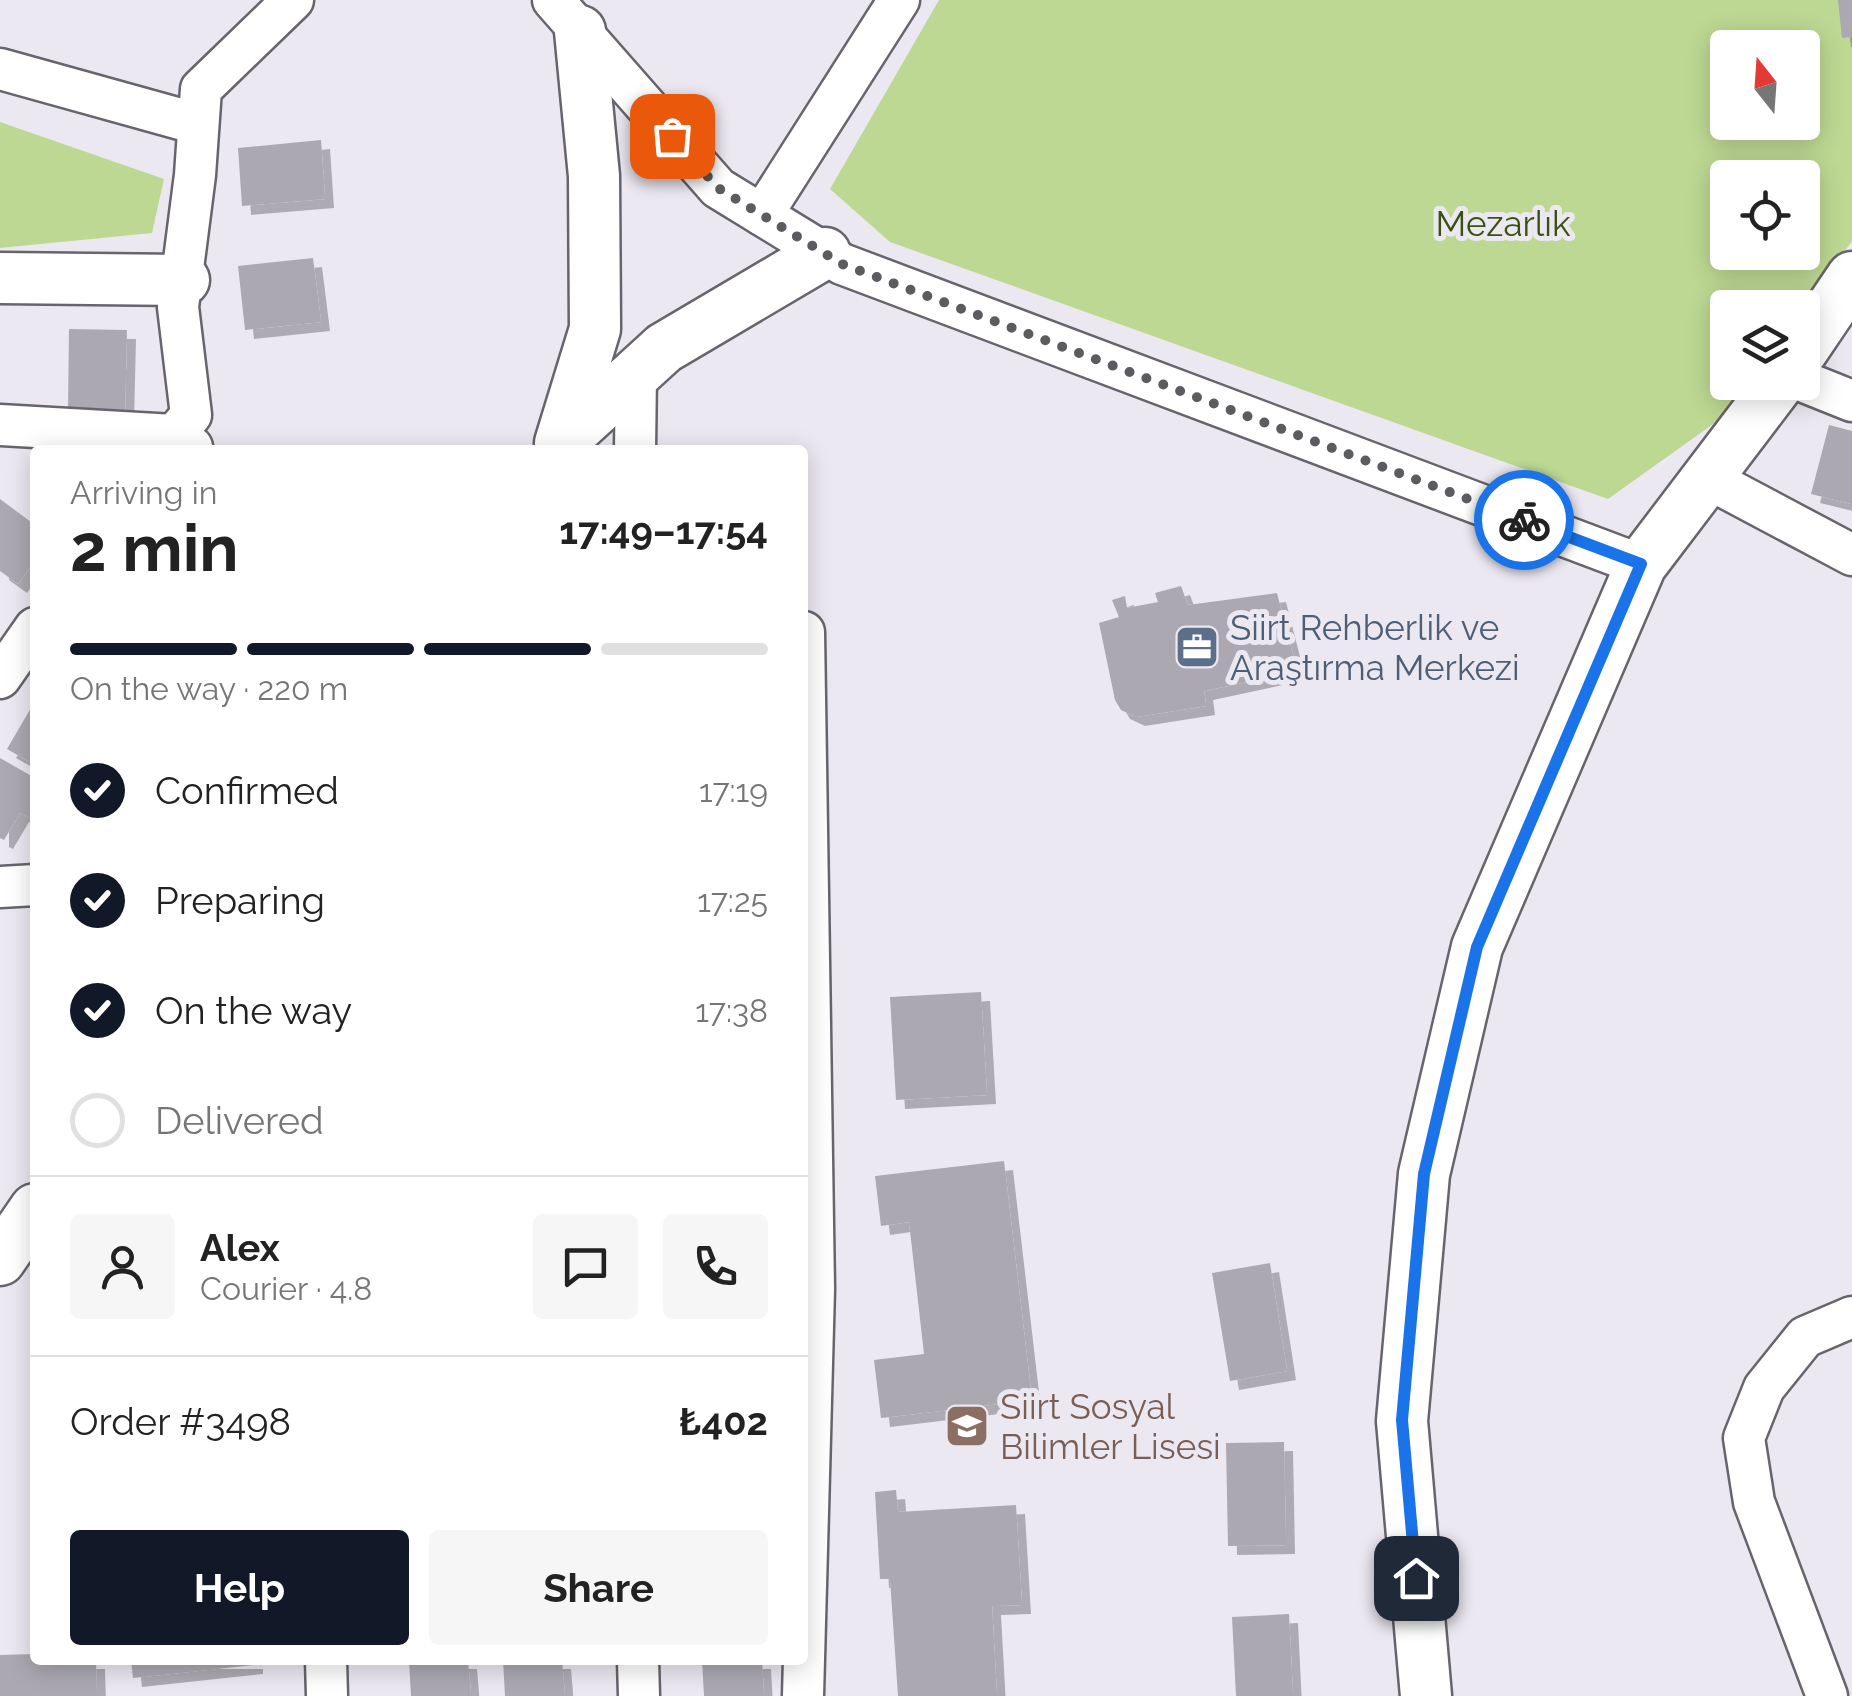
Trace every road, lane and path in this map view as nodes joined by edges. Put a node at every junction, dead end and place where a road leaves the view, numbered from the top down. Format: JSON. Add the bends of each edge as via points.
{"nodes":[{"id":1,"x":293,"y":0,"type":"edge"},
{"id":2,"x":899,"y":0,"type":"edge"},
{"id":3,"x":567,"y":15,"type":"edge"},
{"id":4,"x":0,"y":69,"type":"edge"},
{"id":5,"x":198,"y":124,"type":"junction"},
{"id":6,"x":762,"y":214,"type":"junction"},
{"id":7,"x":825,"y":254,"type":"junction"},
{"id":8,"x":1852,"y":277,"type":"edge"},
{"id":9,"x":0,"y":278,"type":"edge"},
{"id":10,"x":184,"y":280,"type":"junction"},
{"id":11,"x":1820,"y":324,"type":"edge"},
{"id":12,"x":636,"y":373,"type":"junction"},
{"id":13,"x":1820,"y":388,"type":"edge"},
{"id":14,"x":1766,"y":400,"type":"edge"},
{"id":15,"x":1852,"y":401,"type":"edge"},
{"id":16,"x":0,"y":425,"type":"edge"},
{"id":17,"x":177,"y":445,"type":"edge"},
{"id":18,"x":558,"y":445,"type":"edge"},
{"id":19,"x":559,"y":445,"type":"edge"},
{"id":20,"x":635,"y":445,"type":"edge"},
{"id":21,"x":1707,"y":478,"type":"junction"},
{"id":22,"x":1852,"y":555,"type":"edge"},
{"id":23,"x":1641,"y":564,"type":"junction"},
{"id":24,"x":30,"y":635,"type":"edge"},
{"id":25,"x":0,"y":678,"type":"edge"},
{"id":26,"x":30,"y":885,"type":"edge"},
{"id":27,"x":0,"y":887,"type":"edge"},
{"id":28,"x":30,"y":1216,"type":"edge"},
{"id":29,"x":0,"y":1260,"type":"edge"},
{"id":30,"x":1852,"y":1317,"type":"edge"},
{"id":31,"x":326,"y":1665,"type":"edge"},
{"id":32,"x":638,"y":1665,"type":"edge"},
{"id":33,"x":803,"y":1665,"type":"edge"},
{"id":34,"x":327,"y":1696,"type":"edge"},
{"id":35,"x":639,"y":1696,"type":"edge"},
{"id":36,"x":803,"y":1696,"type":"edge"},
{"id":37,"x":1426,"y":1696,"type":"edge"},
{"id":38,"x":1827,"y":1696,"type":"edge"}],
"edges":[{"from":1,"to":5,"type":"street","via":[[200,88]]},
{"from":2,"to":6,"type":"street"},
{"from":3,"to":6,"type":"street","via":[[718,188]]},
{"from":3,"to":18,"type":"street","via":[[594,176],[595,328]]},
{"from":4,"to":5,"type":"street"},
{"from":5,"to":10,"type":"street"},
{"from":6,"to":7,"type":"street"},
{"from":7,"to":12,"type":"street","via":[[664,348]]},
{"from":7,"to":23,"type":"street"},
{"from":8,"to":11,"type":"street"},
{"from":9,"to":10,"type":"street"},
{"from":10,"to":17,"type":"street","via":[[178,307],[191,415]]},
{"from":12,"to":19,"type":"street"},
{"from":12,"to":20,"type":"street"},
{"from":13,"to":15,"type":"street"},
{"from":14,"to":21,"type":"street"},
{"from":16,"to":17,"type":"street"},
{"from":21,"to":22,"type":"street"},
{"from":21,"to":23,"type":"street"},
{"from":23,"to":37,"type":"street","via":[[1477,947],[1424,1174],[1402,1420]]},
{"from":24,"to":25,"type":"street"},
{"from":26,"to":27,"type":"street"},
{"from":28,"to":29,"type":"street"},
{"from":30,"to":38,"type":"street","via":[[1805,1337],[1764,1388],[1744,1438],[1754,1502]]},
{"from":31,"to":34,"type":"street"},
{"from":32,"to":35,"type":"street"},
{"from":33,"to":36,"type":"street"}]}
